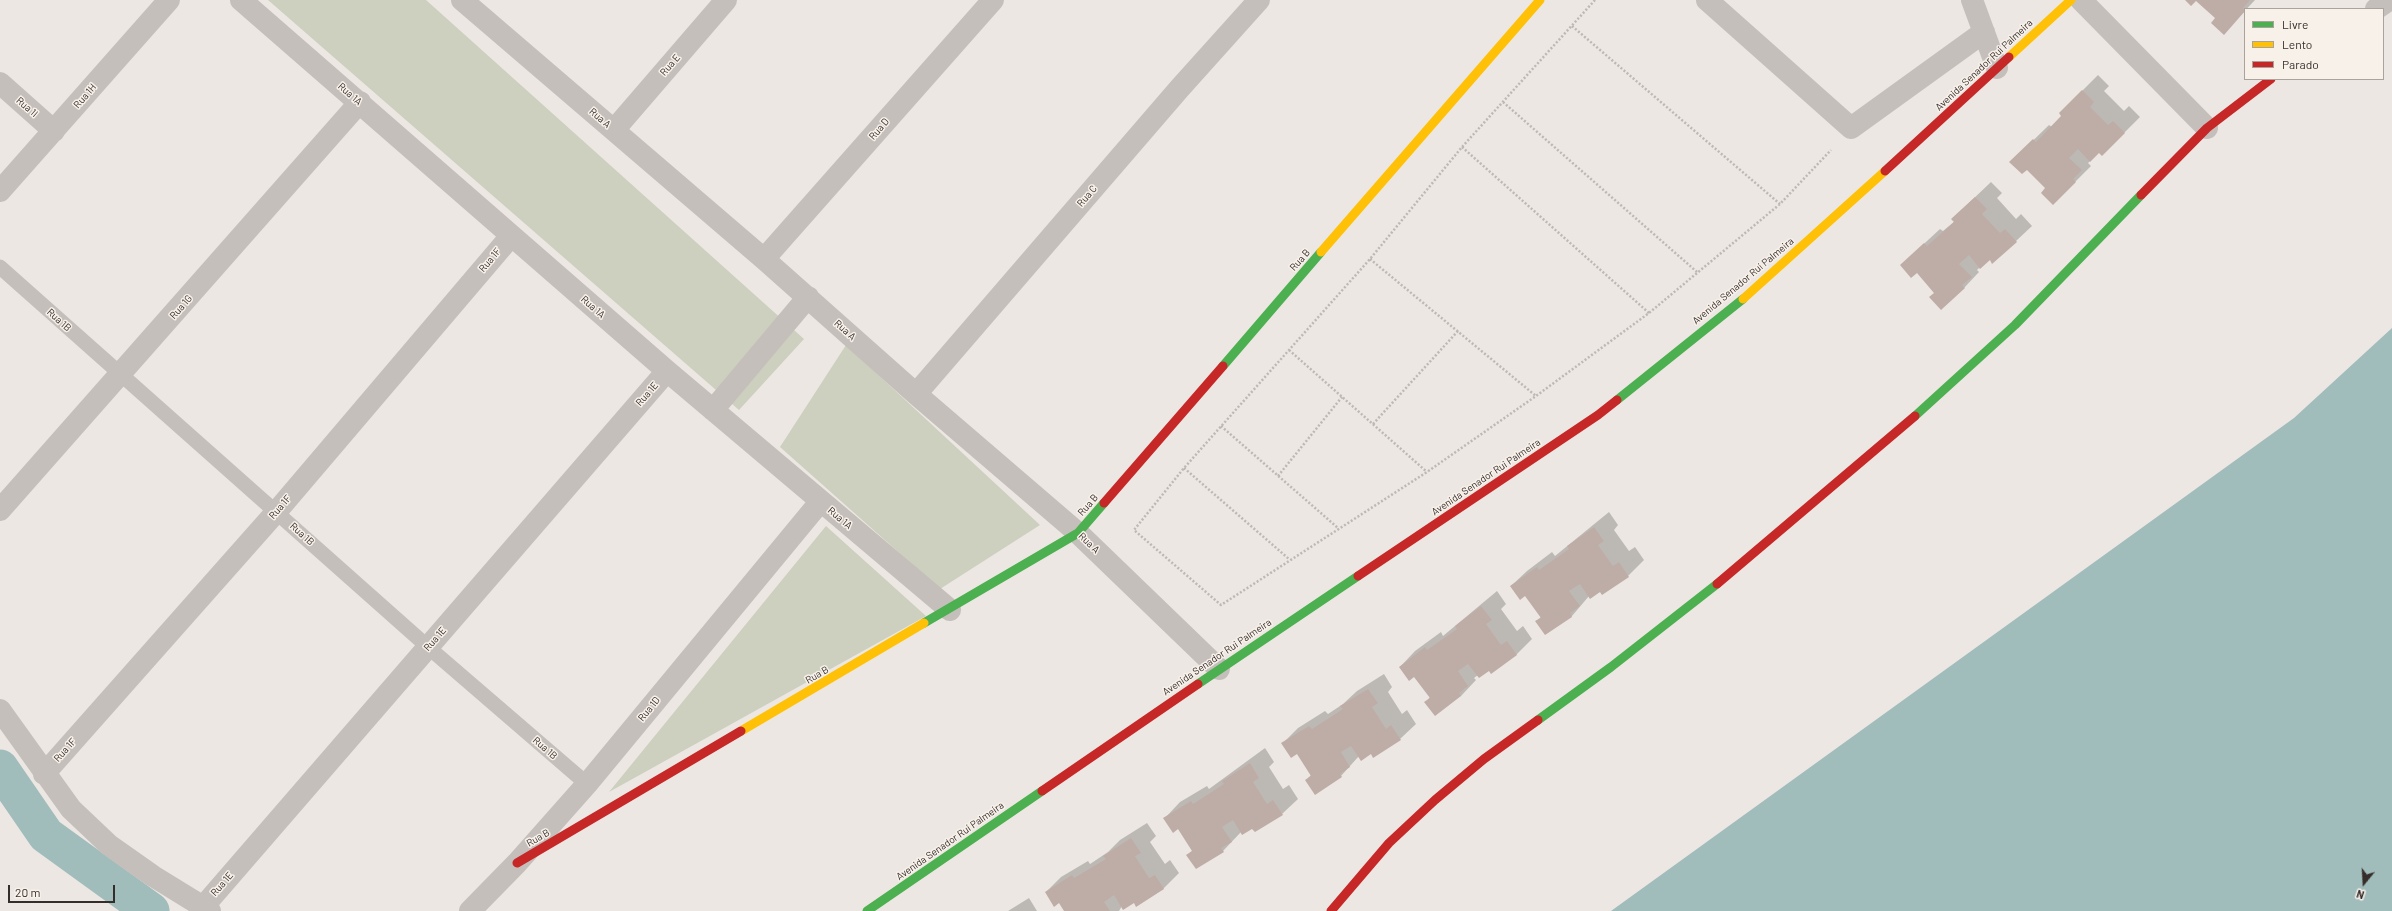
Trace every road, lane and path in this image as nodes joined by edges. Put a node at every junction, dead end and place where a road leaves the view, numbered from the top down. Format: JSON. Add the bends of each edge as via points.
{"nodes":[{"id":1,"x":169,"y":0,"type":"edge"},
{"id":2,"x":241,"y":0,"type":"edge"},
{"id":3,"x":462,"y":0,"type":"edge"},
{"id":4,"x":726,"y":0,"type":"edge"},
{"id":5,"x":993,"y":0,"type":"edge"},
{"id":6,"x":1259,"y":0,"type":"edge"},
{"id":7,"x":1540,"y":0,"type":"edge"},
{"id":8,"x":1595,"y":0,"type":"edge"},
{"id":9,"x":1707,"y":0,"type":"edge"},
{"id":10,"x":1972,"y":0,"type":"edge"},
{"id":11,"x":2071,"y":0,"type":"edge"},
{"id":12,"x":2081,"y":0,"type":"edge"},
{"id":13,"x":2389,"y":0,"type":"edge"},
{"id":14,"x":2377,"y":8,"type":"edge"},
{"id":15,"x":1572,"y":26,"type":"junction"},
{"id":16,"x":1984,"y":32,"type":"junction"},
{"id":17,"x":1997,"y":68,"type":"junction"},
{"id":18,"x":2271,"y":80,"type":"edge"},
{"id":19,"x":0,"y":83,"type":"edge"},
{"id":20,"x":360,"y":102,"type":"junction"},
{"id":21,"x":1502,"y":102,"type":"junction"},
{"id":22,"x":1851,"y":128,"type":"junction"},
{"id":23,"x":2207,"y":128,"type":"junction"},
{"id":24,"x":614,"y":130,"type":"junction"},
{"id":25,"x":54,"y":131,"type":"junction"},
{"id":26,"x":1462,"y":147,"type":"junction"},
{"id":27,"x":0,"y":191,"type":"edge"},
{"id":28,"x":1780,"y":204,"type":"junction"},
{"id":29,"x":511,"y":236,"type":"junction"},
{"id":30,"x":764,"y":259,"type":"junction"},
{"id":31,"x":1370,"y":259,"type":"junction"},
{"id":32,"x":0,"y":267,"type":"edge"},
{"id":33,"x":1697,"y":272,"type":"junction"},
{"id":34,"x":808,"y":297,"type":"junction"},
{"id":35,"x":1649,"y":313,"type":"junction"},
{"id":36,"x":1458,"y":332,"type":"junction"},
{"id":37,"x":1289,"y":350,"type":"junction"},
{"id":38,"x":667,"y":371,"type":"junction"},
{"id":39,"x":121,"y":376,"type":"junction"},
{"id":40,"x":916,"y":394,"type":"junction"},
{"id":41,"x":1536,"y":396,"type":"junction"},
{"id":42,"x":1342,"y":397,"type":"junction"},
{"id":43,"x":713,"y":410,"type":"junction"},
{"id":44,"x":1373,"y":424,"type":"junction"},
{"id":45,"x":1221,"y":426,"type":"junction"},
{"id":46,"x":1184,"y":468,"type":"junction"},
{"id":47,"x":1427,"y":472,"type":"junction"},
{"id":48,"x":1278,"y":476,"type":"junction"},
{"id":49,"x":820,"y":502,"type":"junction"},
{"id":50,"x":0,"y":510,"type":"edge"},
{"id":51,"x":277,"y":511,"type":"junction"},
{"id":52,"x":1338,"y":528,"type":"junction"},
{"id":53,"x":1078,"y":533,"type":"junction"},
{"id":54,"x":1289,"y":559,"type":"junction"},
{"id":55,"x":950,"y":610,"type":"junction"},
{"id":56,"x":428,"y":646,"type":"junction"},
{"id":57,"x":1219,"y":669,"type":"junction"},
{"id":58,"x":0,"y":710,"type":"edge"},
{"id":59,"x":44,"y":774,"type":"junction"},
{"id":60,"x":588,"y":784,"type":"junction"},
{"id":61,"x":517,"y":863,"type":"junction"},
{"id":62,"x":206,"y":909,"type":"edge"},
{"id":63,"x":470,"y":911,"type":"edge"},
{"id":64,"x":867,"y":911,"type":"edge"},
{"id":65,"x":1331,"y":911,"type":"edge"}],
"edges":[{"from":1,"to":25,"type":"street","name":"Rua 1H"},
{"from":2,"to":20,"type":"street","name":"Rua 1A"},
{"from":3,"to":24,"type":"street","name":"Rua A"},
{"from":4,"to":24,"type":"street","name":"Rua E"},
{"from":5,"to":30,"type":"street","name":"Rua D"},
{"from":6,"to":40,"type":"street","name":"Rua C"},
{"from":7,"to":53,"type":"street","name":"Rua B"},
{"from":8,"to":15,"type":"path"},
{"from":9,"to":22,"type":"street"},
{"from":10,"to":16,"type":"street"},
{"from":11,"to":17,"type":"street","name":"Avenida Senador Rui Palmeira"},
{"from":12,"to":23,"type":"street"},
{"from":13,"to":14,"type":"street"},
{"from":15,"to":21,"type":"path"},
{"from":15,"to":28,"type":"path"},
{"from":16,"to":17,"type":"street"},
{"from":16,"to":22,"type":"street"},
{"from":17,"to":57,"type":"street","name":"Avenida Senador Rui Palmeira","via":[[1747,295],[1598,415]]},
{"from":18,"to":23,"type":"street"},
{"from":19,"to":25,"type":"street","name":"Rua 1I"},
{"from":20,"to":29,"type":"street","name":"Rua 1A"},
{"from":20,"to":39,"type":"street","name":"Rua 1G"},
{"from":21,"to":26,"type":"path"},
{"from":21,"to":33,"type":"path"},
{"from":22,"to":28,"type":"path"},
{"from":23,"to":65,"type":"street","via":[[2015,325],[1924,409],[1734,570],[1611,667],[1484,759],[1435,800],[1389,843]]},
{"from":24,"to":30,"type":"street","name":"Rua A"},
{"from":25,"to":27,"type":"street","name":"Rua 1H"},
{"from":26,"to":31,"type":"path"},
{"from":26,"to":35,"type":"path"},
{"from":28,"to":33,"type":"path"},
{"from":29,"to":38,"type":"street","name":"Rua 1A"},
{"from":29,"to":51,"type":"street","name":"Rua 1F"},
{"from":30,"to":34,"type":"street","name":"Rua A"},
{"from":31,"to":36,"type":"path"},
{"from":31,"to":37,"type":"path"},
{"from":32,"to":39,"type":"lane","name":"Rua 1B"},
{"from":33,"to":35,"type":"path"},
{"from":34,"to":40,"type":"street","name":"Rua A"},
{"from":34,"to":43,"type":"street"},
{"from":35,"to":41,"type":"path"},
{"from":36,"to":41,"type":"path"},
{"from":36,"to":44,"type":"path"},
{"from":37,"to":42,"type":"path"},
{"from":37,"to":45,"type":"path"},
{"from":38,"to":43,"type":"street","name":"Rua 1A"},
{"from":38,"to":56,"type":"street","name":"Rua 1E"},
{"from":39,"to":50,"type":"street","name":"Rua 1G"},
{"from":39,"to":51,"type":"lane","name":"Rua 1B"},
{"from":40,"to":53,"type":"street","name":"Rua A"},
{"from":41,"to":47,"type":"path"},
{"from":42,"to":44,"type":"path"},
{"from":42,"to":48,"type":"path"},
{"from":43,"to":49,"type":"street","name":"Rua 1A"},
{"from":44,"to":47,"type":"path"},
{"from":45,"to":46,"type":"path"},
{"from":45,"to":48,"type":"path"},
{"from":46,"to":54,"type":"path"},
{"from":46,"to":54,"type":"path","via":[[1134,530],[1221,605]]},
{"from":47,"to":52,"type":"path"},
{"from":48,"to":52,"type":"path"},
{"from":49,"to":55,"type":"street","name":"Rua 1A"},
{"from":49,"to":60,"type":"street","name":"Rua 1D"},
{"from":51,"to":56,"type":"lane","name":"Rua 1B"},
{"from":51,"to":59,"type":"street","name":"Rua 1F"},
{"from":52,"to":54,"type":"path"},
{"from":53,"to":55,"type":"street","name":"Rua B"},
{"from":53,"to":57,"type":"street","name":"Rua A"},
{"from":55,"to":61,"type":"street","name":"Rua B"},
{"from":56,"to":60,"type":"lane","name":"Rua 1B"},
{"from":56,"to":62,"type":"street","name":"Rua 1E"},
{"from":57,"to":64,"type":"street","name":"Avenida Senador Rui Palmeira"},
{"from":58,"to":59,"type":"street"},
{"from":59,"to":62,"type":"street","via":[[71,809],[109,845]]},
{"from":60,"to":61,"type":"street","name":"Rua 1D"},
{"from":61,"to":63,"type":"street","name":"Rua 1D"}]}
